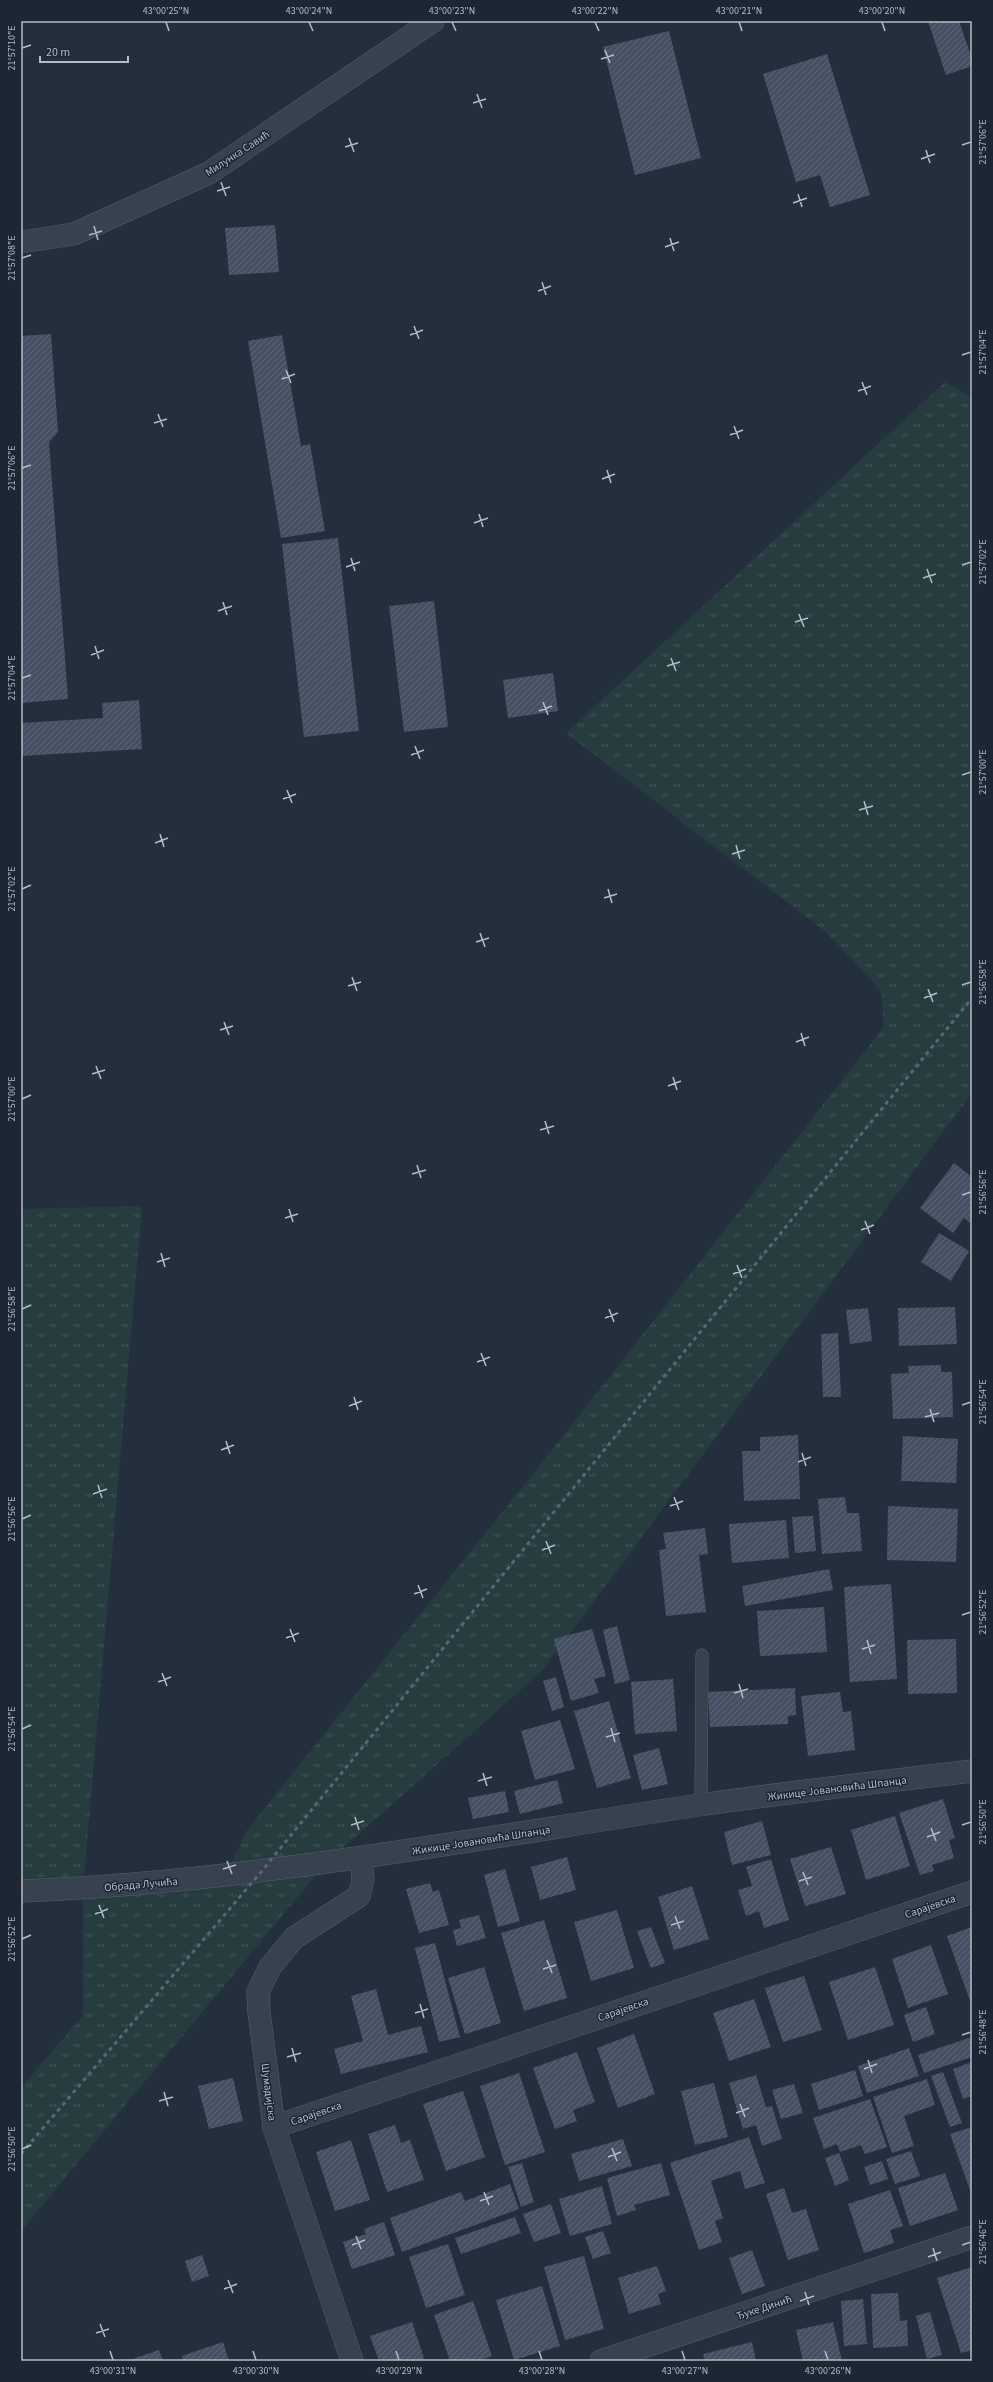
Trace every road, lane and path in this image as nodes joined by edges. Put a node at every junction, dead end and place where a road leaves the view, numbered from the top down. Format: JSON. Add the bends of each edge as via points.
{"nodes":[{"id":1,"x":433,"y":21,"type":"edge"},
{"id":2,"x":21,"y":242,"type":"edge"},
{"id":3,"x":702,"y":1655,"type":"dead end"},
{"id":4,"x":972,"y":1771,"type":"edge"},
{"id":5,"x":701,"y":1805,"type":"junction"},
{"id":6,"x":361,"y":1859,"type":"junction"},
{"id":7,"x":261,"y":1872,"type":"joint"},
{"id":8,"x":21,"y":1891,"type":"edge"},
{"id":9,"x":972,"y":1892,"type":"edge"},
{"id":10,"x":274,"y":2127,"type":"junction"},
{"id":11,"x":972,"y":2237,"type":"edge"},
{"id":12,"x":352,"y":2361,"type":"edge"},
{"id":13,"x":601,"y":2361,"type":"edge"}],
"edges":[{"from":1,"to":2,"type":"street","name":"Милунка Савић","via":[[209,173],[74,234]]},
{"from":3,"to":5,"type":"lane"},
{"from":4,"to":5,"type":"street","name":"Жикице Јовановића Шпанца"},
{"from":5,"to":6,"type":"street","name":"Жикице Јовановића Шпанца"},
{"from":6,"to":7,"type":"street","name":"Жикице Јовановића Шпанца"},
{"from":6,"to":10,"type":"street","name":"Шумадијска","via":[[363,1880],[358,1896],[294,1938],[270,1967],[258,1992]]},
{"from":7,"to":8,"type":"street","name":"Обрада Лучића","via":[[83,1889]]},
{"from":9,"to":10,"type":"street","name":"Сарајевска"},
{"from":10,"to":12,"type":"street","name":"Шумадијска"},
{"from":11,"to":13,"type":"street","name":"Ђуке Динић"}]}
